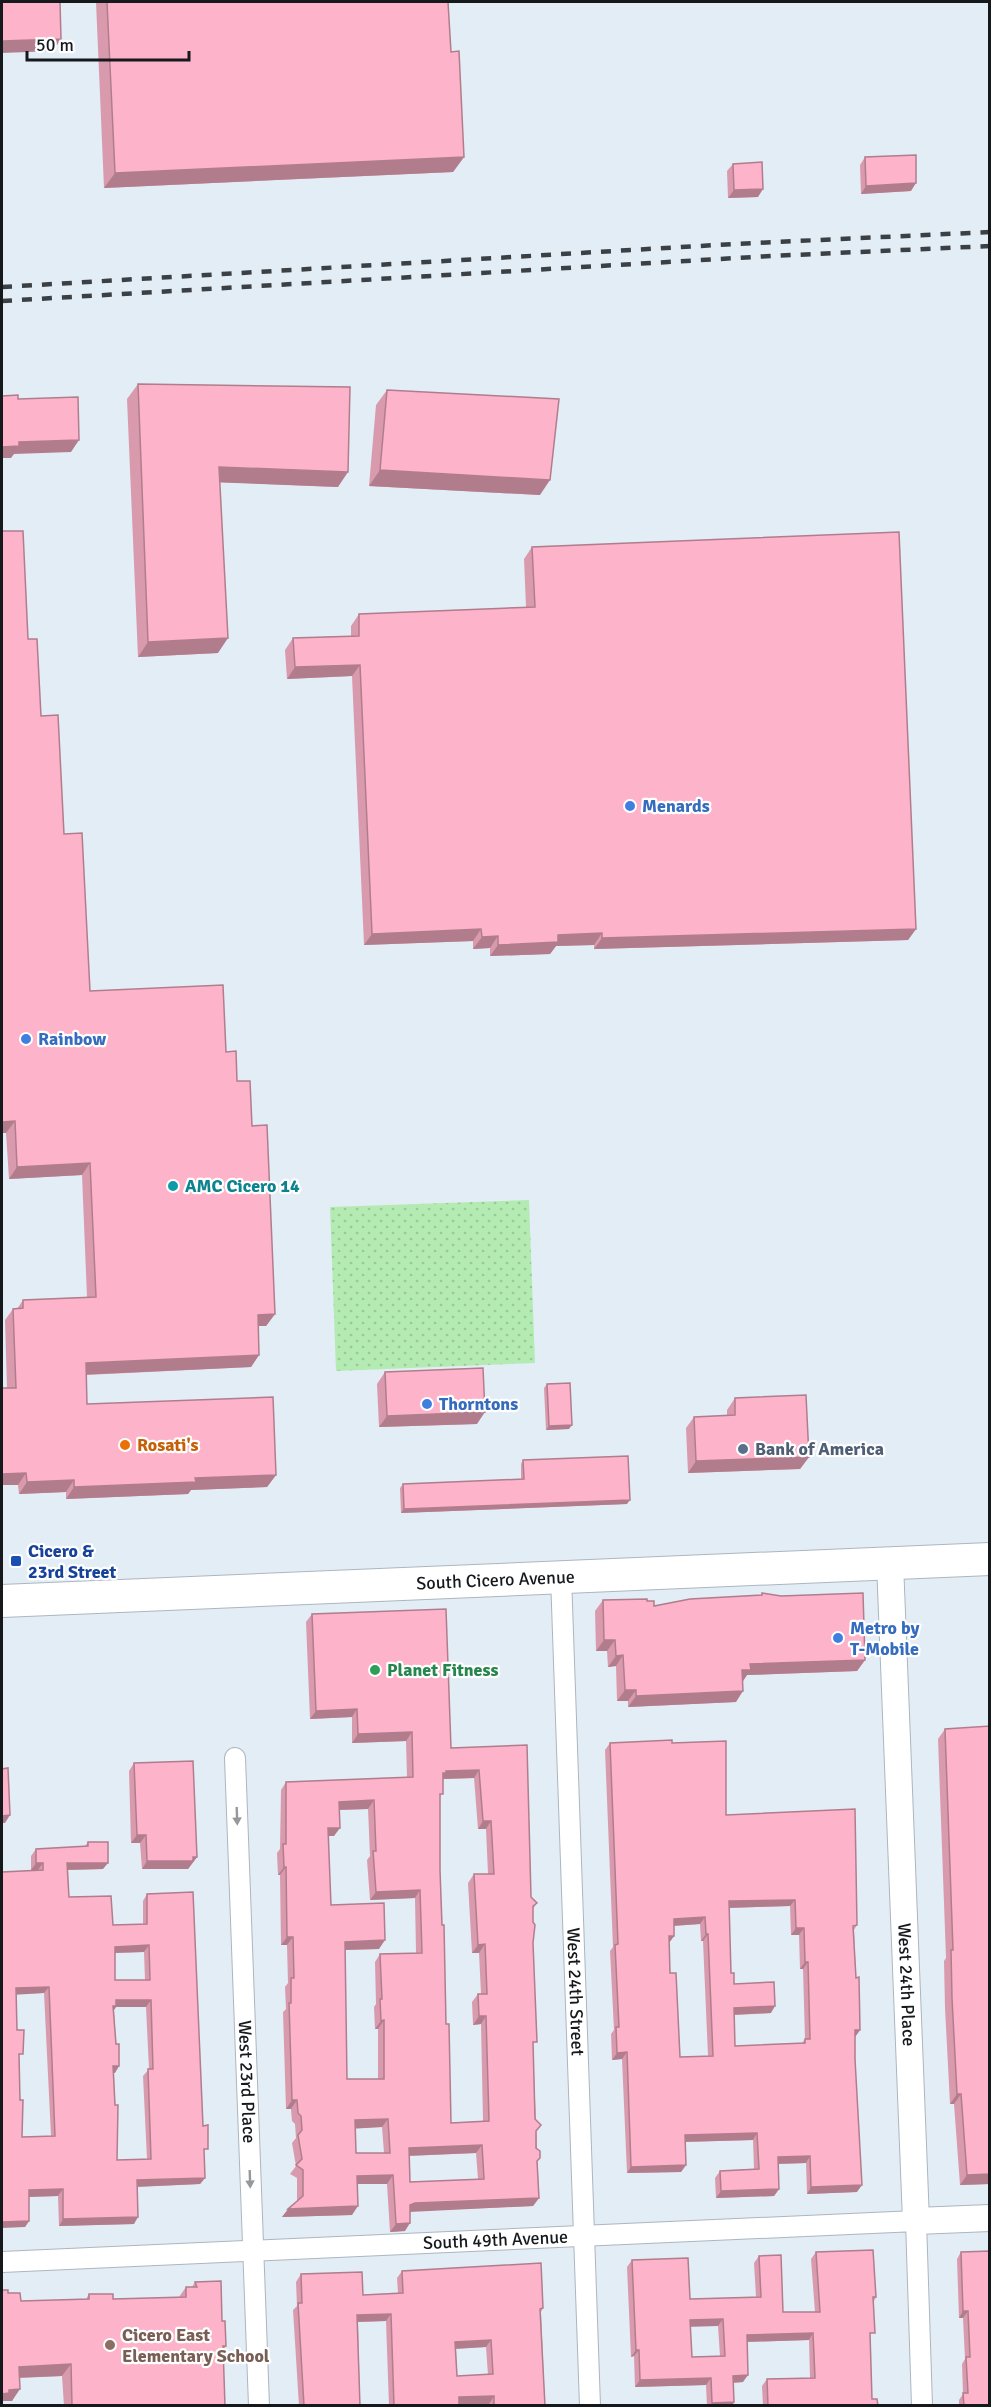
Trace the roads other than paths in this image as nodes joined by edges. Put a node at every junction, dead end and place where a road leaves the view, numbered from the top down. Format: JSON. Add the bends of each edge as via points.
{"nodes":[{"id":1,"x":990,"y":1559,"type":"edge"},
{"id":2,"x":890,"y":1563,"type":"junction"},
{"id":3,"x":561,"y":1576,"type":"junction"},
{"id":4,"x":2,"y":1601,"type":"edge"},
{"id":5,"x":235,"y":1758,"type":"dead end"},
{"id":6,"x":990,"y":2218,"type":"edge"},
{"id":7,"x":916,"y":2221,"type":"junction"},
{"id":8,"x":584,"y":2236,"type":"junction"},
{"id":9,"x":253,"y":2251,"type":"junction"},
{"id":10,"x":2,"y":2262,"type":"edge"},
{"id":11,"x":259,"y":2406,"type":"edge"},
{"id":12,"x":590,"y":2406,"type":"edge"},
{"id":13,"x":922,"y":2406,"type":"edge"}],
"edges":[{"from":1,"to":2,"type":"main road","name":"South Cicero Avenue"},
{"from":2,"to":3,"type":"main road","name":"South Cicero Avenue"},
{"from":2,"to":7,"type":"street","name":"West 24th Place"},
{"from":3,"to":4,"type":"main road","name":"South Cicero Avenue"},
{"from":3,"to":8,"type":"street","name":"West 24th Street"},
{"from":5,"to":9,"type":"street","name":"West 23rd Place","one_way":true},
{"from":6,"to":7,"type":"street","name":"South 49th Avenue"},
{"from":7,"to":8,"type":"street","name":"South 49th Avenue"},
{"from":7,"to":13,"type":"street","name":"West 24th Place"},
{"from":8,"to":9,"type":"street","name":"South 49th Avenue"},
{"from":8,"to":12,"type":"street","name":"West 24th Street"},
{"from":9,"to":10,"type":"street","name":"South 49th Avenue"},
{"from":9,"to":11,"type":"street","name":"West 23rd Place"}]}
